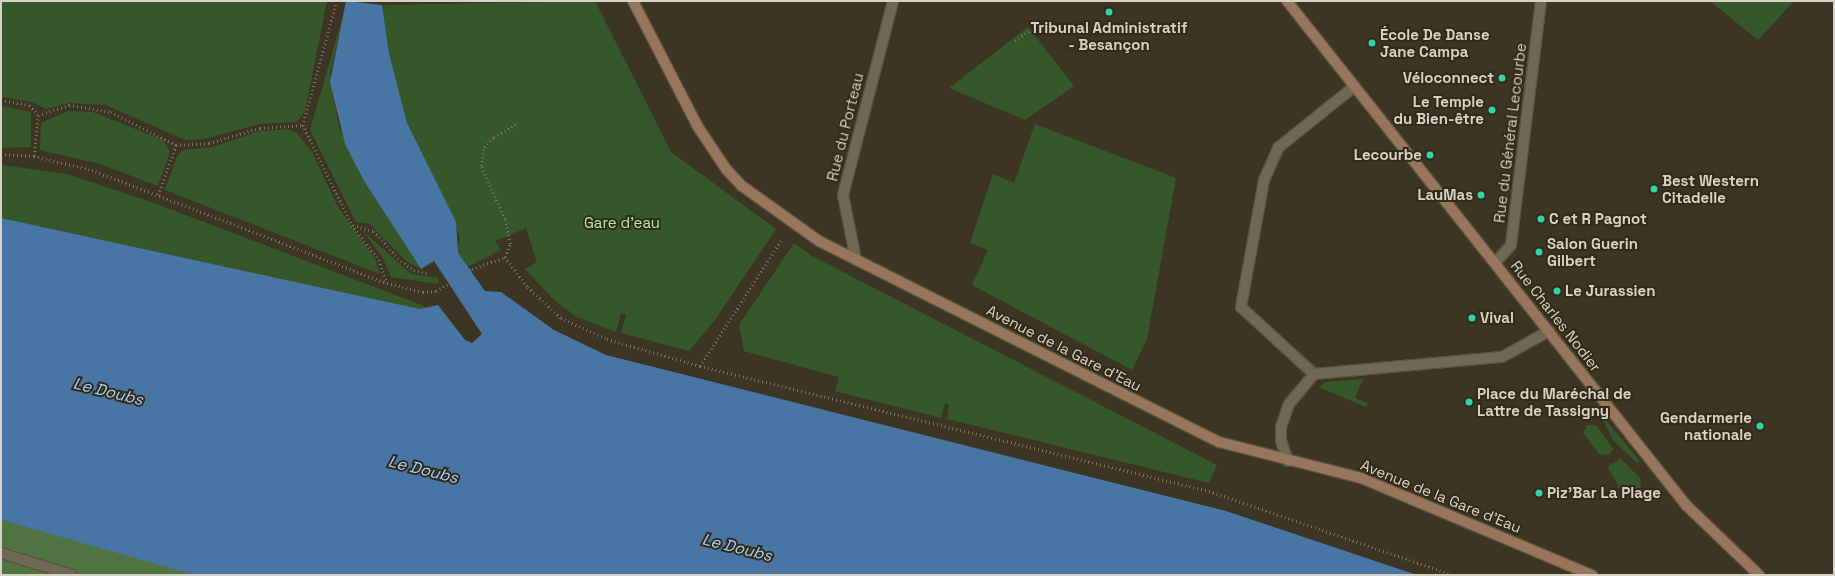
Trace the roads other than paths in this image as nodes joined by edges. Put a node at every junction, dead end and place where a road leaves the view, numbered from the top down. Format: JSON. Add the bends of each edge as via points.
{"nodes":[{"id":1,"x":633,"y":1,"type":"edge"},
{"id":2,"x":892,"y":1,"type":"edge"},
{"id":3,"x":1287,"y":1,"type":"edge"},
{"id":4,"x":1542,"y":1,"type":"edge"},
{"id":5,"x":1355,"y":86,"type":"junction"},
{"id":6,"x":856,"y":260,"type":"junction"},
{"id":7,"x":1495,"y":263,"type":"junction"},
{"id":8,"x":1549,"y":331,"type":"junction"},
{"id":9,"x":1314,"y":374,"type":"junction"},
{"id":10,"x":1288,"y":460,"type":"junction"},
{"id":11,"x":1,"y":553,"type":"edge"},
{"id":12,"x":72,"y":575,"type":"edge"},
{"id":13,"x":1592,"y":575,"type":"edge"},
{"id":14,"x":1759,"y":575,"type":"edge"}],
"edges":[{"from":1,"to":6,"type":"main road","name":"Avenue de la Gare d'Eau","via":[[698,127],[726,169],[742,186],[819,241]]},
{"from":2,"to":6,"type":"street","name":"Rue du Porteau","via":[[843,195]]},
{"from":3,"to":5,"type":"main road","name":"Rue Charles Nodier"},
{"from":4,"to":7,"type":"street","name":"Rue du Général Lecourbe","via":[[1511,245]]},
{"from":5,"to":7,"type":"main road","name":"Rue Charles Nodier"},
{"from":5,"to":9,"type":"street","via":[[1279,147],[1264,180],[1241,307]]},
{"from":6,"to":10,"type":"main road","name":"Avenue de la Gare d'Eau","via":[[1218,442]]},
{"from":7,"to":8,"type":"main road","name":"Rue Charles Nodier"},
{"from":8,"to":9,"type":"street","via":[[1502,357]]},
{"from":8,"to":14,"type":"main road","name":"Rue Charles Nodier","via":[[1686,505]]},
{"from":9,"to":10,"type":"street","via":[[1289,404],[1281,427],[1281,441]]},
{"from":10,"to":13,"type":"main road","name":"Avenue de la Gare d'Eau","via":[[1361,478]]},
{"from":11,"to":12,"type":"street"}]}
